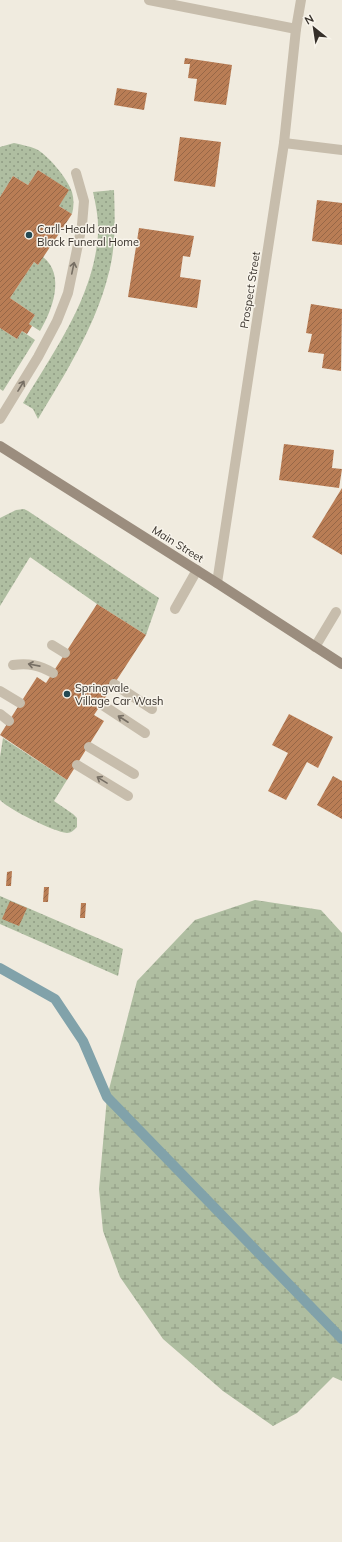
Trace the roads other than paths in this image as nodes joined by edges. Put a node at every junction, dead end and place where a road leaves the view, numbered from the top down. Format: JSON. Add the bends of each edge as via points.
{"nodes":[{"id":1,"x":149,"y":0,"type":"edge"},
{"id":2,"x":301,"y":0,"type":"edge"},
{"id":3,"x":296,"y":29,"type":"junction"},
{"id":4,"x":284,"y":143,"type":"junction"},
{"id":5,"x":342,"y":150,"type":"edge"},
{"id":6,"x":76,"y":173,"type":"dead end"},
{"id":7,"x":0,"y":419,"type":"edge"},
{"id":8,"x":0,"y":446,"type":"edge"},
{"id":9,"x":197,"y":570,"type":"junction"},
{"id":10,"x":217,"y":583,"type":"junction"},
{"id":11,"x":175,"y":609,"type":"dead end"},
{"id":12,"x":336,"y":612,"type":"dead end"},
{"id":13,"x":52,"y":645,"type":"dead end"},
{"id":14,"x":315,"y":647,"type":"junction"},
{"id":15,"x":65,"y":653,"type":"dead end"},
{"id":16,"x":342,"y":664,"type":"edge"},
{"id":17,"x":13,"y":665,"type":"dead end"},
{"id":18,"x":53,"y":673,"type":"dead end"},
{"id":19,"x":114,"y":684,"type":"dead end"},
{"id":20,"x":0,"y":691,"type":"edge"},
{"id":21,"x":20,"y":703,"type":"dead end"},
{"id":22,"x":101,"y":704,"type":"dead end"},
{"id":23,"x":152,"y":709,"type":"dead end"},
{"id":24,"x":0,"y":714,"type":"edge"},
{"id":25,"x":9,"y":721,"type":"dead end"},
{"id":26,"x":145,"y":734,"type":"dead end"},
{"id":27,"x":89,"y":747,"type":"dead end"},
{"id":28,"x":77,"y":765,"type":"dead end"},
{"id":29,"x":134,"y":774,"type":"dead end"},
{"id":30,"x":128,"y":796,"type":"dead end"}],
"edges":[{"from":1,"to":3,"type":"street"},
{"from":2,"to":3,"type":"street","name":"Prospect Street"},
{"from":3,"to":4,"type":"street","name":"Prospect Street"},
{"from":4,"to":5,"type":"street"},
{"from":4,"to":10,"type":"street","name":"Prospect Street"},
{"from":7,"to":6,"type":"street","one_way":true,"via":[[38,357],[68,293],[82,225],[84,201]]},
{"from":8,"to":9,"type":"main road","name":"Main Street"},
{"from":9,"to":10,"type":"main road","name":"Main Street"},
{"from":9,"to":11,"type":"street"},
{"from":10,"to":14,"type":"main road","name":"Main Street"},
{"from":12,"to":14,"type":"street"},
{"from":13,"to":15,"type":"street"},
{"from":14,"to":16,"type":"main road","name":"Main Street"},
{"from":18,"to":17,"type":"street","one_way":true,"via":[[36,665]]},
{"from":19,"to":23,"type":"street"},
{"from":20,"to":21,"type":"street"},
{"from":26,"to":22,"type":"street","one_way":true},
{"from":24,"to":25,"type":"street"},
{"from":27,"to":29,"type":"street"},
{"from":30,"to":28,"type":"street","one_way":true}]}
